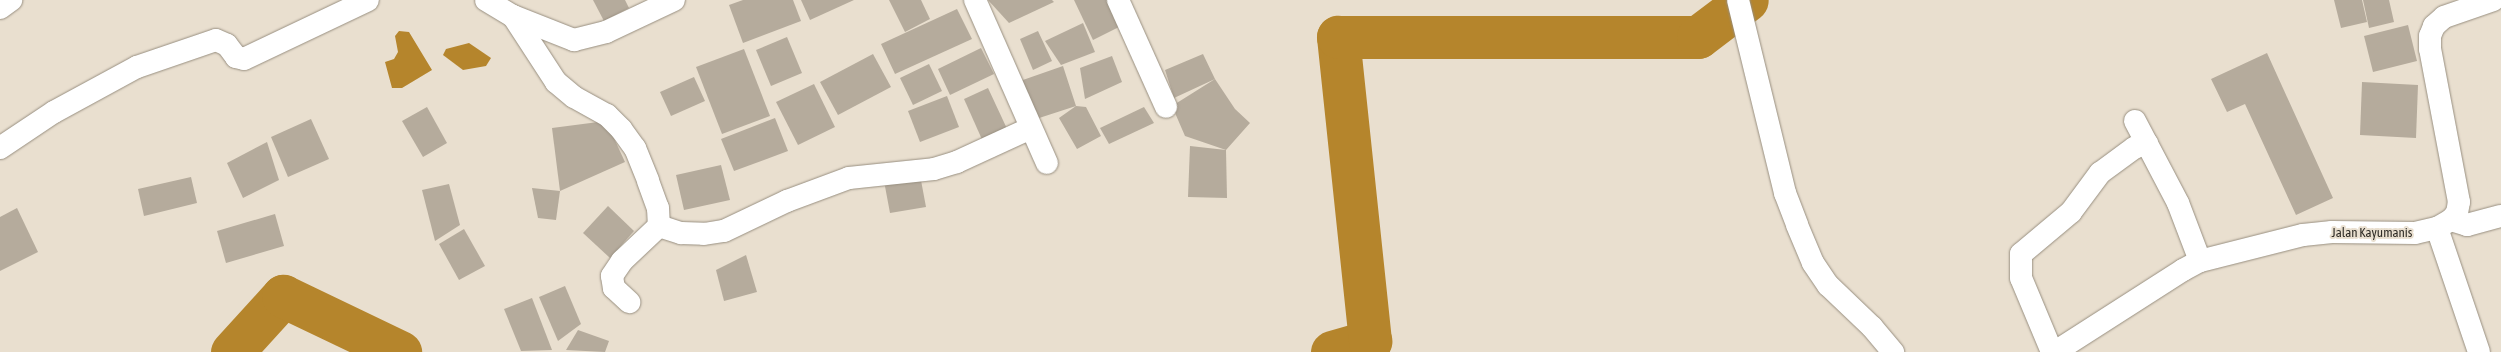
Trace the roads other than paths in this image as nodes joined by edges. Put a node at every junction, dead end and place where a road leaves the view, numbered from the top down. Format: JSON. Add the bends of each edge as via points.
{"nodes":[{"id":1,"x":11,"y":0,"type":"edge"},
{"id":2,"x":368,"y":0,"type":"edge"},
{"id":3,"x":486,"y":0,"type":"edge"},
{"id":4,"x":674,"y":0,"type":"edge"},
{"id":5,"x":975,"y":0,"type":"edge"},
{"id":6,"x":1118,"y":0,"type":"edge"},
{"id":7,"x":1738,"y":0,"type":"edge"},
{"id":8,"x":2493,"y":0,"type":"edge"},
{"id":9,"x":0,"y":8,"type":"edge"},
{"id":10,"x":513,"y":16,"type":"junction"},
{"id":11,"x":1166,"y":107,"type":"dead end"},
{"id":12,"x":2135,"y":121,"type":"dead end"},
{"id":13,"x":1031,"y":128,"type":"junction"},
{"id":14,"x":2147,"y":143,"type":"junction"},
{"id":15,"x":0,"y":148,"type":"edge"},
{"id":16,"x":1047,"y":164,"type":"dead end"},
{"id":17,"x":2501,"y":216,"type":"edge"},
{"id":18,"x":2444,"y":224,"type":"junction"},
{"id":19,"x":659,"y":226,"type":"junction"},
{"id":20,"x":2200,"y":261,"type":"junction"},
{"id":21,"x":629,"y":302,"type":"dead end"},
{"id":22,"x":1892,"y":352,"type":"edge"},
{"id":23,"x":2053,"y":352,"type":"edge"},
{"id":24,"x":2478,"y":352,"type":"edge"}],
"edges":[{"from":1,"to":9,"type":"street"},
{"from":2,"to":15,"type":"street","via":[[244,59],[236,57],[227,45],[216,40],[137,68],[54,112]]},
{"from":3,"to":10,"type":"street"},
{"from":4,"to":10,"type":"street","via":[[606,32],[574,40]]},
{"from":5,"to":13,"type":"street"},
{"from":6,"to":11,"type":"street"},
{"from":7,"to":22,"type":"street","via":[[1785,193],[1813,262],[1828,286],[1872,327]]},
{"from":8,"to":18,"type":"street","via":[[2444,18],[2434,26],[2430,36],[2430,49],[2459,202],[2457,213]]},
{"from":10,"to":19,"type":"street","via":[[556,82],[574,97],[607,115],[635,148],[658,208]]},
{"from":12,"to":14,"type":"street"},
{"from":13,"to":16,"type":"street"},
{"from":13,"to":19,"type":"street","via":[[957,162],[934,169],[849,178],[787,202],[724,231],[704,234]]},
{"from":14,"to":20,"type":"street","via":[[2178,203]]},
{"from":14,"to":23,"type":"street","via":[[2134,148],[2100,172],[2071,212],[2021,254],[2021,278]]},
{"from":17,"to":18,"type":"street","via":[[2467,225]]},
{"from":18,"to":20,"type":"street","name":"Jalan Kayumanis","via":[[2415,233],[2318,233]]},
{"from":18,"to":24,"type":"street"},
{"from":19,"to":21,"type":"street","via":[[622,261],[612,276],[614,288]]},
{"from":20,"to":23,"type":"street","name":"Jalan Kayumanis"}]}
